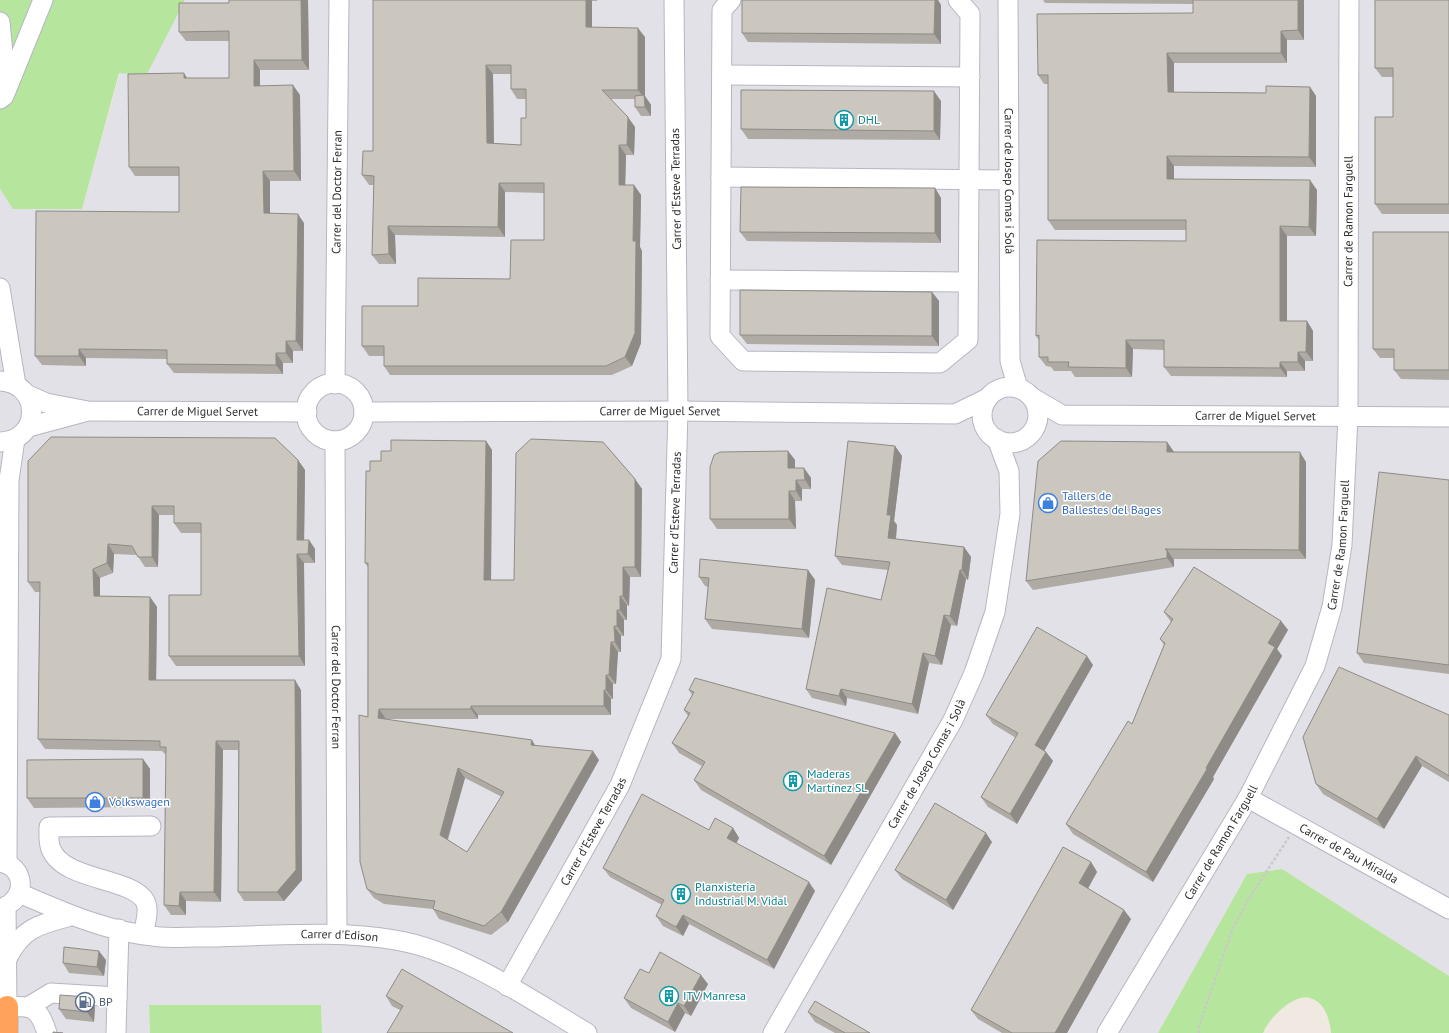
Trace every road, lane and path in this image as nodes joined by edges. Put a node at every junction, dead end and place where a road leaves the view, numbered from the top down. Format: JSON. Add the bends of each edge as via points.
{"nodes":[{"id":1,"x":43,"y":0,"type":"edge"},
{"id":2,"x":339,"y":0,"type":"edge"},
{"id":3,"x":674,"y":0,"type":"edge"},
{"id":4,"x":731,"y":0,"type":"edge"},
{"id":5,"x":958,"y":0,"type":"edge"},
{"id":6,"x":1008,"y":0,"type":"edge"},
{"id":7,"x":1348,"y":0,"type":"edge"},
{"id":8,"x":33,"y":26,"type":"junction"},
{"id":9,"x":1,"y":28,"type":"edge"},
{"id":10,"x":722,"y":75,"type":"junction"},
{"id":11,"x":970,"y":77,"type":"junction"},
{"id":12,"x":0,"y":78,"type":"edge"},
{"id":13,"x":0,"y":99,"type":"edge"},
{"id":14,"x":721,"y":177,"type":"junction"},
{"id":15,"x":969,"y":179,"type":"junction"},
{"id":16,"x":1008,"y":180,"type":"junction"},
{"id":17,"x":720,"y":280,"type":"junction"},
{"id":18,"x":968,"y":282,"type":"junction"},
{"id":19,"x":0,"y":288,"type":"edge"},
{"id":20,"x":336,"y":384,"type":"junction"},
{"id":21,"x":15,"y":387,"type":"edge"},
{"id":22,"x":1010,"y":393,"type":"junction"},
{"id":23,"x":88,"y":411,"type":"junction"},
{"id":24,"x":678,"y":411,"type":"junction"},
{"id":25,"x":307,"y":412,"type":"junction"},
{"id":26,"x":364,"y":412,"type":"junction"},
{"id":27,"x":955,"y":414,"type":"junction"},
{"id":28,"x":1062,"y":415,"type":"junction"},
{"id":29,"x":1348,"y":416,"type":"junction"},
{"id":30,"x":1449,"y":417,"type":"edge"},
{"id":31,"x":984,"y":423,"type":"junction"},
{"id":32,"x":14,"y":436,"type":"edge"},
{"id":33,"x":1028,"y":436,"type":"junction"},
{"id":34,"x":997,"y":439,"type":"junction"},
{"id":35,"x":335,"y":441,"type":"junction"},
{"id":36,"x":1010,"y":471,"type":"junction"},
{"id":37,"x":1248,"y":798,"type":"junction"},
{"id":38,"x":151,"y":826,"type":"dead end"},
{"id":39,"x":1298,"y":826,"type":"junction"},
{"id":40,"x":4,"y":863,"type":"edge"},
{"id":41,"x":19,"y":893,"type":"junction"},
{"id":42,"x":3,"y":907,"type":"edge"},
{"id":43,"x":1449,"y":909,"type":"edge"},
{"id":44,"x":71,"y":916,"type":"junction"},
{"id":45,"x":119,"y":929,"type":"junction"},
{"id":46,"x":143,"y":934,"type":"junction"},
{"id":47,"x":337,"y":934,"type":"junction"},
{"id":48,"x":8,"y":957,"type":"junction"},
{"id":49,"x":507,"y":986,"type":"junction"},
{"id":50,"x":117,"y":997,"type":"junction"},
{"id":51,"x":18,"y":1007,"type":"junction"},
{"id":52,"x":7,"y":1033,"type":"edge"},
{"id":53,"x":47,"y":1033,"type":"edge"},
{"id":54,"x":116,"y":1033,"type":"edge"},
{"id":55,"x":587,"y":1033,"type":"edge"},
{"id":56,"x":774,"y":1033,"type":"edge"},
{"id":57,"x":1107,"y":1033,"type":"edge"},
{"id":58,"x":1199,"y":1033,"type":"edge"}],
"edges":[{"from":1,"to":8,"type":"street"},
{"from":2,"to":20,"type":"street","name":"Carrer del Doctor Ferran"},
{"from":3,"to":24,"type":"street","name":"Carrer d'Esteve Terradas"},
{"from":4,"to":10,"type":"street","via":[[722,10]]},
{"from":5,"to":11,"type":"street","via":[[970,14]]},
{"from":6,"to":16,"type":"street","name":"Carrer de Josep Comas i Solà"},
{"from":7,"to":29,"type":"street","name":"Carrer de Ramon Farguell"},
{"from":8,"to":9,"type":"street","via":[[22,31]]},
{"from":8,"to":13,"type":"street","via":[[4,96]]},
{"from":9,"to":12,"type":"street","via":[[3,53]]},
{"from":10,"to":11,"type":"street"},
{"from":10,"to":14,"type":"street"},
{"from":11,"to":15,"type":"street"},
{"from":14,"to":15,"type":"street"},
{"from":14,"to":17,"type":"street"},
{"from":15,"to":16,"type":"street"},
{"from":15,"to":18,"type":"street"},
{"from":16,"to":22,"type":"street","name":"Carrer de Josep Comas i Solà"},
{"from":17,"to":18,"type":"street"},
{"from":17,"to":18,"type":"street","via":[[720,336],[743,361],[940,363],[968,340]]},
{"from":19,"to":21,"type":"street"},
{"from":20,"to":25,"type":"street","via":[[322,387],[315,392],[309,401]]},
{"from":20,"to":26,"type":"street","via":[[348,387],[356,393],[362,402]]},
{"from":21,"to":23,"type":"street","name":"Carrer de Miguel Servet","via":[[46,403]]},
{"from":21,"to":32,"type":"street","via":[[31,404],[32,414]]},
{"from":22,"to":27,"type":"street","name":"Carrer de Miguel Servet"},
{"from":22,"to":28,"type":"street"},
{"from":22,"to":31,"type":"street","via":[[983,410]]},
{"from":22,"to":33,"type":"street","via":[[1037,406],[1039,415]]},
{"from":23,"to":25,"type":"street","name":"Carrer de Miguel Servet"},
{"from":23,"to":32,"type":"street","name":"Carrer de Miguel Servet","via":[[46,423]]},
{"from":24,"to":26,"type":"street","name":"Carrer de Miguel Servet"},
{"from":24,"to":27,"type":"street","name":"Carrer de Miguel Servet"},
{"from":24,"to":49,"type":"street","name":"Carrer d'Esteve Terradas","via":[[671,658],[620,785]]},
{"from":25,"to":35,"type":"street","via":[[309,425],[316,434]]},
{"from":26,"to":35,"type":"street","via":[[361,425],[355,434]]},
{"from":27,"to":31,"type":"street","name":"Carrer de Miguel Servet"},
{"from":28,"to":29,"type":"street","name":"Carrer de Miguel Servet"},
{"from":28,"to":33,"type":"street","name":"Carrer de Miguel Servet"},
{"from":29,"to":30,"type":"street","name":"Carrer de Miguel Servet"},
{"from":29,"to":37,"type":"street","name":"Carrer de Ramon Farguell","via":[[1342,545],[1332,607],[1315,666]]},
{"from":31,"to":34,"type":"street","via":[[987,431]]},
{"from":32,"to":40,"type":"street","via":[[9,480]]},
{"from":33,"to":34,"type":"street","via":[[1010,443]]},
{"from":33,"to":36,"type":"street","name":"Carrer de Josep Comas i Solà"},
{"from":34,"to":36,"type":"street","name":"Carrer de Josep Comas i Solà"},
{"from":35,"to":47,"type":"street","name":"Carrer del Doctor Ferran"},
{"from":36,"to":56,"type":"street","name":"Carrer de Josep Comas i Solà","via":[[1010,514],[995,612],[974,673],[953,720]]},
{"from":37,"to":39,"type":"street","name":"Carrer de Pau Miralda"},
{"from":37,"to":57,"type":"street","name":"Carrer de Ramon Farguell"},
{"from":38,"to":46,"type":"street","via":[[49,827],[51,849],[57,858],[71,869],[135,890],[145,902],[147,912]]},
{"from":39,"to":43,"type":"street","name":"Carrer de Pau Miralda"},
{"from":39,"to":58,"type":"path","via":[[1254,890],[1232,930],[1199,1026]]},
{"from":40,"to":41,"type":"street","via":[[14,869],[19,876]]},
{"from":41,"to":42,"type":"street","via":[[14,901]]},
{"from":41,"to":44,"type":"street","name":"Carrer d'Edison"},
{"from":42,"to":48,"type":"street"},
{"from":44,"to":45,"type":"street","name":"Carrer d'Edison"},
{"from":44,"to":48,"type":"street","name":"Carrer d'Edison","via":[[39,924],[25,933],[14,944]]},
{"from":45,"to":46,"type":"street","name":"Carrer d'Edison"},
{"from":45,"to":50,"type":"street"},
{"from":46,"to":47,"type":"street","name":"Carrer d'Edison","via":[[161,937]]},
{"from":47,"to":49,"type":"street","name":"Carrer d'Edison","via":[[396,940],[441,953]]},
{"from":48,"to":51,"type":"street"},
{"from":49,"to":55,"type":"street","name":"Carrer d'Edison"},
{"from":50,"to":51,"type":"street","via":[[51,993]]},
{"from":50,"to":54,"type":"street"},
{"from":51,"to":52,"type":"highway"},
{"from":51,"to":53,"type":"street","via":[[35,1010],[42,1017]]}]}
